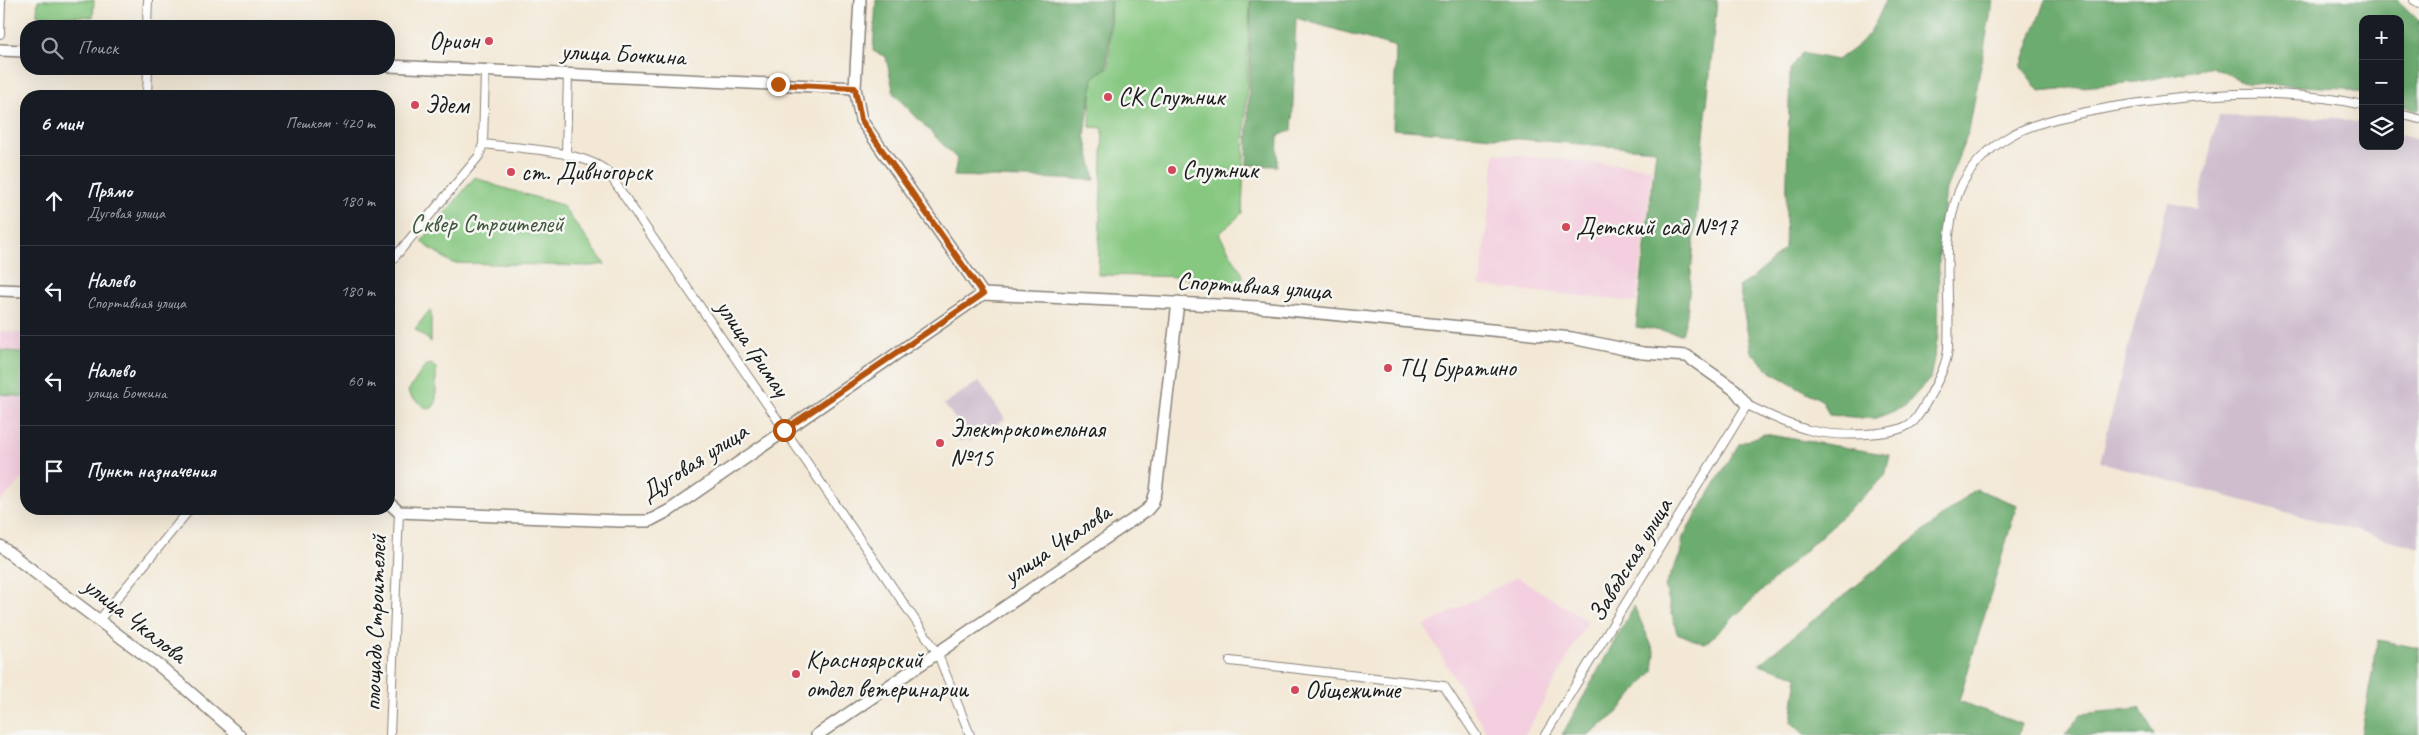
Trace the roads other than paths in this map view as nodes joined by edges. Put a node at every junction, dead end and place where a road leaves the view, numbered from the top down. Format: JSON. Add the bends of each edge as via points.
{"nodes":[{"id":1,"x":1,"y":0,"type":"edge"},
{"id":2,"x":148,"y":0,"type":"edge"},
{"id":3,"x":860,"y":0,"type":"edge"},
{"id":4,"x":2414,"y":0,"type":"edge"},
{"id":5,"x":2419,"y":3,"type":"edge"},
{"id":6,"x":147,"y":20,"type":"edge"},
{"id":7,"x":0,"y":34,"type":"edge"},
{"id":8,"x":0,"y":50,"type":"edge"},
{"id":9,"x":20,"y":51,"type":"edge"},
{"id":10,"x":395,"y":66,"type":"edge"},
{"id":11,"x":485,"y":70,"type":"junction"},
{"id":12,"x":568,"y":74,"type":"junction"},
{"id":13,"x":148,"y":75,"type":"edge"},
{"id":14,"x":855,"y":88,"type":"junction"},
{"id":15,"x":147,"y":90,"type":"edge"},
{"id":16,"x":2359,"y":104,"type":"edge"},
{"id":17,"x":2404,"y":115,"type":"edge"},
{"id":18,"x":2419,"y":119,"type":"edge"},
{"id":19,"x":483,"y":144,"type":"junction"},
{"id":20,"x":566,"y":155,"type":"junction"},
{"id":21,"x":395,"y":257,"type":"edge"},
{"id":22,"x":0,"y":290,"type":"edge"},
{"id":23,"x":20,"y":291,"type":"edge"},
{"id":24,"x":983,"y":294,"type":"junction"},
{"id":25,"x":1178,"y":302,"type":"junction"},
{"id":26,"x":1747,"y":405,"type":"junction"},
{"id":27,"x":784,"y":430,"type":"junction"},
{"id":28,"x":395,"y":508,"type":"edge"},
{"id":29,"x":399,"y":512,"type":"junction"},
{"id":30,"x":185,"y":515,"type":"edge"},
{"id":31,"x":0,"y":546,"type":"edge"},
{"id":32,"x":100,"y":619,"type":"junction"},
{"id":33,"x":937,"y":652,"type":"junction"},
{"id":34,"x":1230,"y":661,"type":"dead end"},
{"id":35,"x":239,"y":735,"type":"edge"},
{"id":36,"x":390,"y":735,"type":"edge"},
{"id":37,"x":817,"y":735,"type":"edge"},
{"id":38,"x":970,"y":735,"type":"edge"},
{"id":39,"x":1476,"y":735,"type":"edge"},
{"id":40,"x":1545,"y":735,"type":"edge"}],
"edges":[{"from":1,"to":7,"type":"street"},
{"from":2,"to":6,"type":"street"},
{"from":3,"to":14,"type":"main road"},
{"from":4,"to":5,"type":"street"},
{"from":8,"to":9,"type":"main road"},
{"from":10,"to":11,"type":"main road","name":"улица Бочкина"},
{"from":11,"to":12,"type":"main road","name":"улица Бочкина"},
{"from":11,"to":19,"type":"street"},
{"from":12,"to":14,"type":"main road","name":"улица Бочкина"},
{"from":12,"to":20,"type":"street"},
{"from":13,"to":15,"type":"street"},
{"from":14,"to":24,"type":"main road","via":[[861,120]]},
{"from":16,"to":26,"type":"street","via":[[2332,98],[2275,93],[2203,95],[2068,115],[2011,135],[1978,161],[1959,190],[1949,247],[1948,350],[1929,399],[1913,422],[1891,432],[1854,436],[1818,434]]},
{"from":17,"to":18,"type":"street"},
{"from":19,"to":20,"type":"street","name":"улица Гримау"},
{"from":19,"to":21,"type":"street","via":[[479,156]]},
{"from":20,"to":27,"type":"street","name":"улица Гримау","via":[[597,164],[607,171]]},
{"from":22,"to":23,"type":"main road"},
{"from":24,"to":25,"type":"main road","name":"Спортивная улица"},
{"from":24,"to":27,"type":"main road","name":"Дуговая улица"},
{"from":25,"to":26,"type":"main road","name":"Спортивная улица","via":[[1491,329],[1687,356],[1735,390]]},
{"from":25,"to":33,"type":"main road","name":"улица Чкалова","via":[[1152,504]]},
{"from":26,"to":40,"type":"street","name":"Заводская улица"},
{"from":27,"to":29,"type":"main road","name":"Дуговая улица","via":[[670,510],[649,521]]},
{"from":27,"to":33,"type":"street","name":"улица Гримау"},
{"from":28,"to":29,"type":"main road"},
{"from":29,"to":36,"type":"street","name":"площадь Строителей"},
{"from":30,"to":32,"type":"street"},
{"from":31,"to":32,"type":"main road","name":"улица Чкалова"},
{"from":32,"to":35,"type":"main road","name":"улица Чкалова"},
{"from":33,"to":37,"type":"main road","name":"улица Чкалова"},
{"from":33,"to":38,"type":"street","name":"улица Гримау"},
{"from":34,"to":39,"type":"street","via":[[1444,686]]}]}
